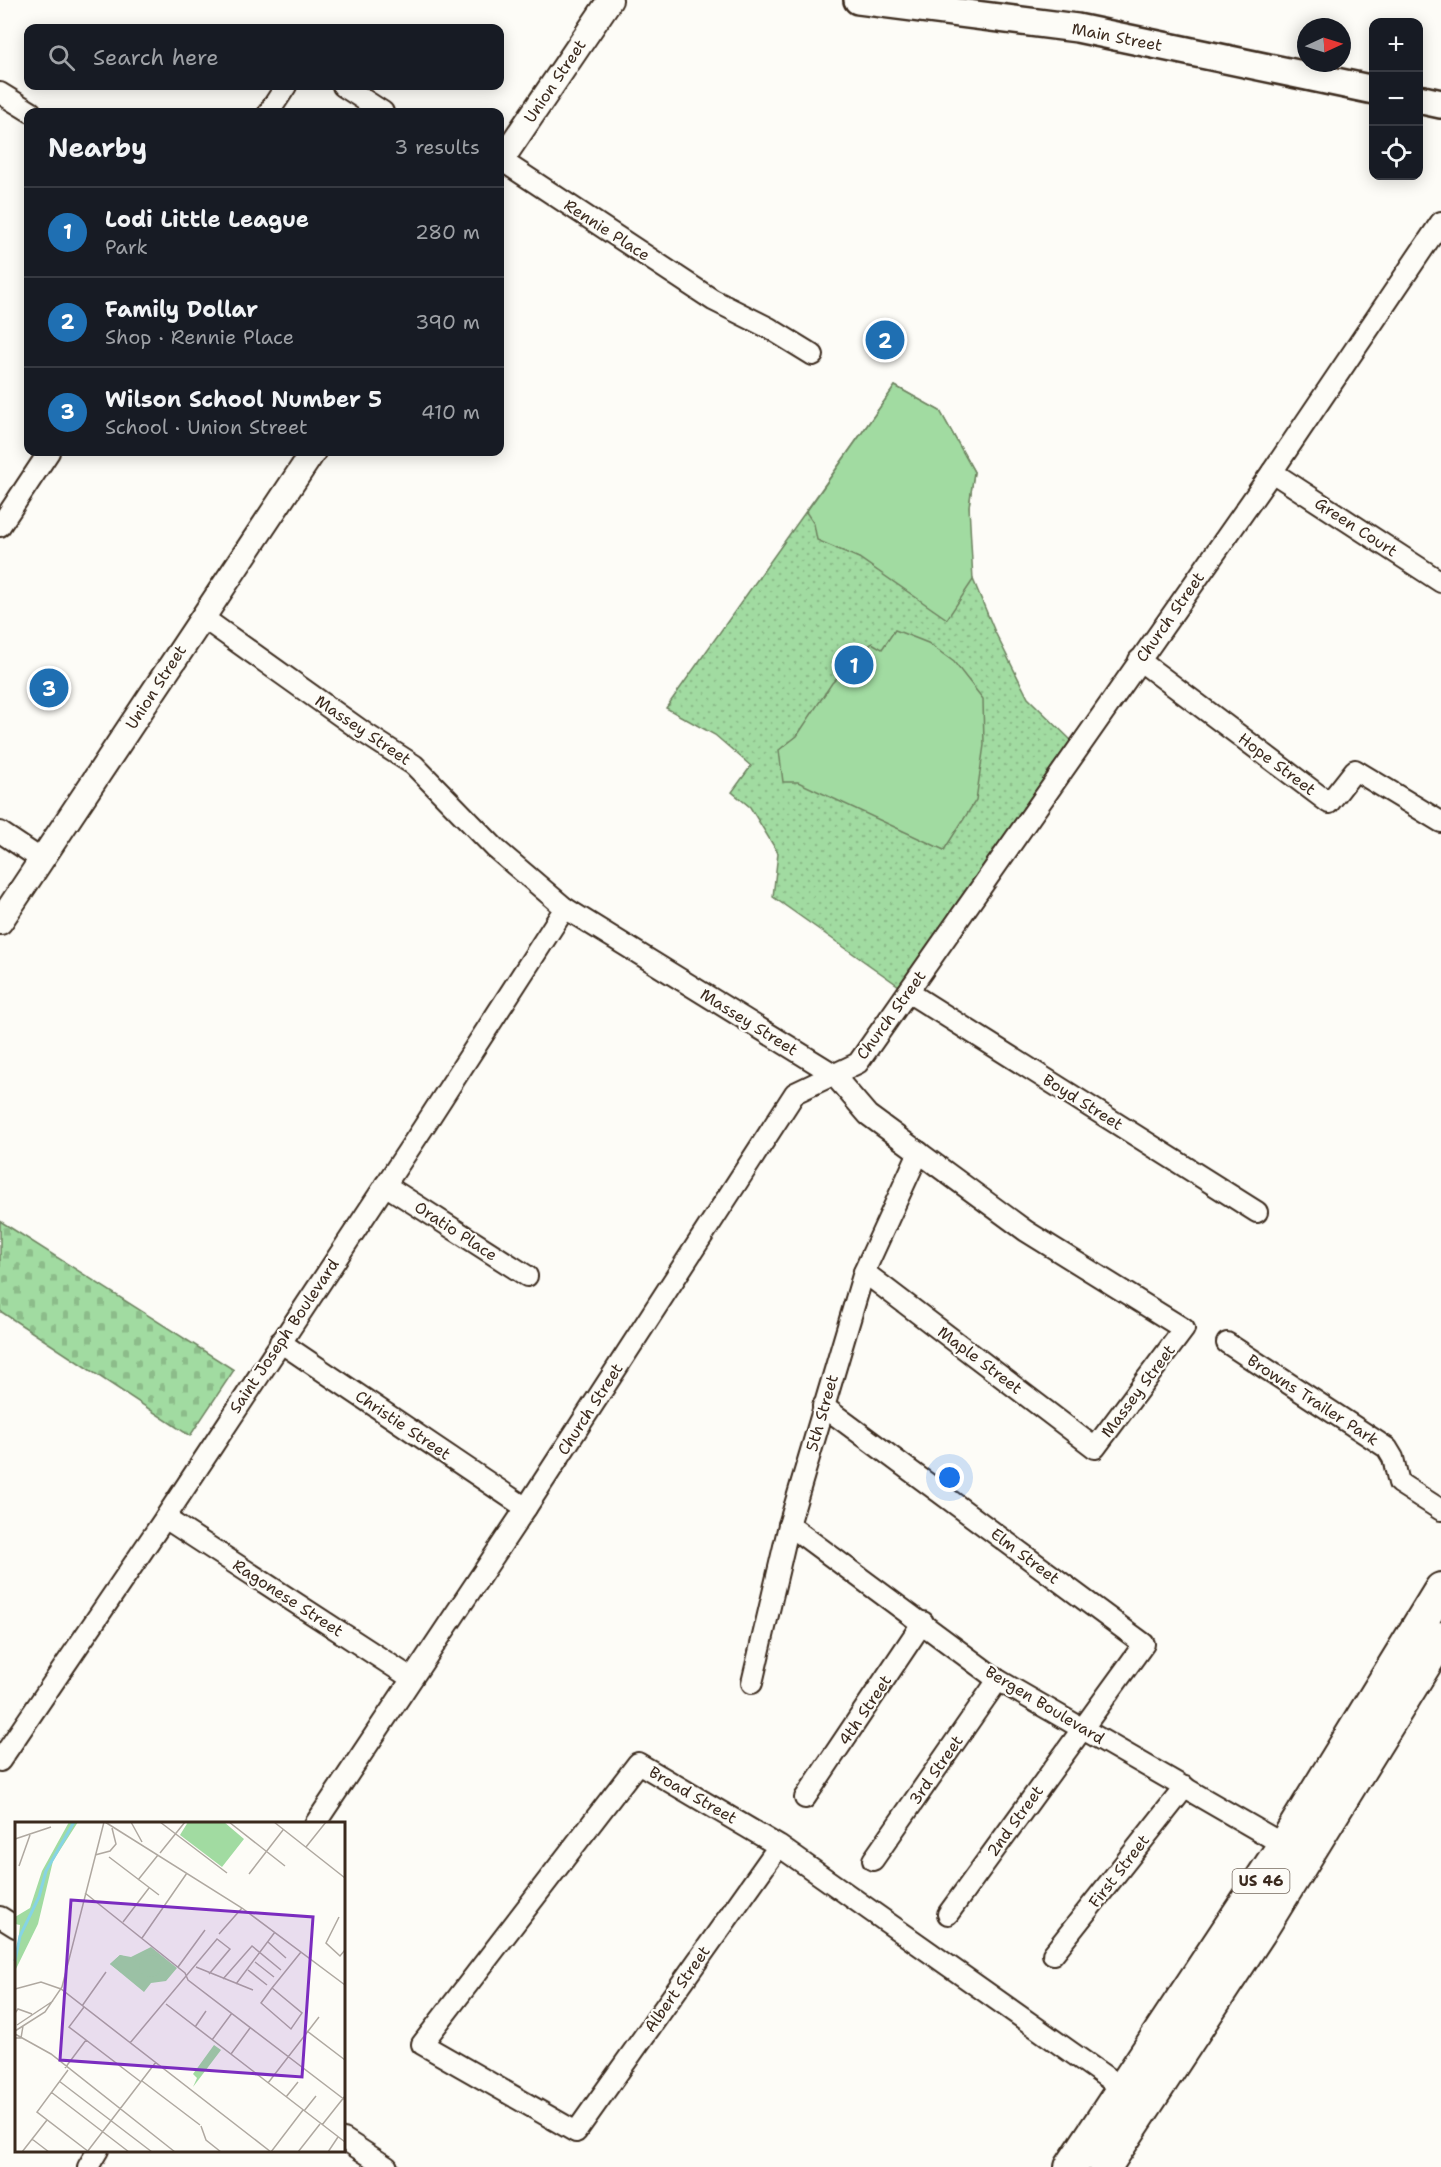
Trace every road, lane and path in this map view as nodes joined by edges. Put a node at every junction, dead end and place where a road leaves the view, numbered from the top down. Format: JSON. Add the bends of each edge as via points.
{"nodes":[{"id":1,"x":610,"y":0,"type":"edge"},
{"id":2,"x":858,"y":0,"type":"edge"},
{"id":3,"x":1369,"y":89,"type":"edge"},
{"id":4,"x":283,"y":90,"type":"edge"},
{"id":5,"x":349,"y":90,"type":"edge"},
{"id":6,"x":0,"y":93,"type":"edge"},
{"id":7,"x":1423,"y":100,"type":"edge"},
{"id":8,"x":1441,"y":104,"type":"edge"},
{"id":9,"x":24,"y":108,"type":"edge"},
{"id":10,"x":272,"y":108,"type":"edge"},
{"id":11,"x":377,"y":108,"type":"edge"},
{"id":12,"x":504,"y":155,"type":"edge"},
{"id":13,"x":504,"y":164,"type":"edge"},
{"id":14,"x":1441,"y":222,"type":"edge"},
{"id":15,"x":813,"y":355,"type":"dead end"},
{"id":16,"x":46,"y":456,"type":"edge"},
{"id":17,"x":310,"y":456,"type":"edge"},
{"id":18,"x":1272,"y":472,"type":"junction"},
{"id":19,"x":0,"y":526,"type":"edge"},
{"id":20,"x":1441,"y":582,"type":"edge"},
{"id":21,"x":202,"y":617,"type":"junction"},
{"id":22,"x":1139,"y":660,"type":"junction"},
{"id":23,"x":1441,"y":822,"type":"edge"},
{"id":24,"x":0,"y":832,"type":"edge"},
{"id":25,"x":42,"y":860,"type":"junction"},
{"id":26,"x":565,"y":908,"type":"junction"},
{"id":27,"x":0,"y":922,"type":"edge"},
{"id":28,"x":908,"y":992,"type":"junction"},
{"id":29,"x":832,"y":1073,"type":"junction"},
{"id":30,"x":919,"y":1152,"type":"junction"},
{"id":31,"x":385,"y":1185,"type":"junction"},
{"id":32,"x":1257,"y":1212,"type":"dead end"},
{"id":33,"x":864,"y":1272,"type":"junction"},
{"id":34,"x":527,"y":1276,"type":"dead end"},
{"id":35,"x":280,"y":1342,"type":"junction"},
{"id":36,"x":1227,"y":1343,"type":"dead end"},
{"id":37,"x":823,"y":1406,"type":"junction"},
{"id":38,"x":1095,"y":1448,"type":"joint"},
{"id":39,"x":526,"y":1508,"type":"junction"},
{"id":40,"x":1441,"y":1510,"type":"edge"},
{"id":41,"x":165,"y":1518,"type":"junction"},
{"id":42,"x":789,"y":1525,"type":"junction"},
{"id":43,"x":1441,"y":1589,"type":"edge"},
{"id":44,"x":923,"y":1622,"type":"junction"},
{"id":45,"x":1441,"y":1638,"type":"edge"},
{"id":46,"x":411,"y":1678,"type":"junction"},
{"id":47,"x":998,"y":1680,"type":"junction"},
{"id":48,"x":752,"y":1683,"type":"dead end"},
{"id":49,"x":1083,"y":1728,"type":"junction"},
{"id":50,"x":0,"y":1761,"type":"edge"},
{"id":51,"x":1185,"y":1787,"type":"junction"},
{"id":52,"x":805,"y":1798,"type":"dead end"},
{"id":53,"x":316,"y":1822,"type":"edge"},
{"id":54,"x":779,"y":1845,"type":"junction"},
{"id":55,"x":1284,"y":1845,"type":"junction"},
{"id":56,"x":873,"y":1860,"type":"dead end"},
{"id":57,"x":948,"y":1914,"type":"dead end"},
{"id":58,"x":0,"y":1917,"type":"edge"},
{"id":59,"x":15,"y":1926,"type":"edge"},
{"id":60,"x":1053,"y":1954,"type":"dead end"},
{"id":61,"x":1123,"y":2089,"type":"junction"},
{"id":62,"x":576,"y":2132,"type":"joint"},
{"id":63,"x":345,"y":2140,"type":"edge"},
{"id":64,"x":98,"y":2152,"type":"edge"},
{"id":65,"x":88,"y":2167,"type":"edge"},
{"id":66,"x":387,"y":2167,"type":"edge"},
{"id":67,"x":1071,"y":2167,"type":"edge"},
{"id":68,"x":1105,"y":2167,"type":"edge"}],
"edges":[{"from":1,"to":12,"type":"street","name":"Union Street"},
{"from":2,"to":3,"type":"main road","name":"Main Street","via":[[1077,28]]},
{"from":4,"to":10,"type":"street"},
{"from":5,"to":11,"type":"street"},
{"from":6,"to":9,"type":"street"},
{"from":7,"to":8,"type":"main road"},
{"from":13,"to":15,"type":"street","name":"Rennie Place","via":[[713,300]]},
{"from":14,"to":18,"type":"street","name":"Church Street"},
{"from":16,"to":19,"type":"street"},
{"from":17,"to":21,"type":"street","name":"Union Street"},
{"from":18,"to":20,"type":"street","name":"Green Court"},
{"from":18,"to":22,"type":"street","name":"Church Street"},
{"from":21,"to":25,"type":"street","name":"Union Street"},
{"from":21,"to":26,"type":"street","name":"Massey Street","via":[[414,765],[496,849]]},
{"from":22,"to":23,"type":"street","name":"Hope Street","via":[[1329,803],[1355,770]]},
{"from":22,"to":28,"type":"street","name":"Church Street"},
{"from":24,"to":25,"type":"street"},
{"from":25,"to":27,"type":"street","name":"Union Street"},
{"from":26,"to":29,"type":"street","name":"Massey Street"},
{"from":26,"to":31,"type":"street","name":"Saint Joseph Boulevard"},
{"from":28,"to":29,"type":"street","name":"Church Street","via":[[858,1063]]},
{"from":28,"to":32,"type":"street","name":"Boyd Street"},
{"from":29,"to":30,"type":"street","name":"Massey Street","via":[[868,1115]]},
{"from":29,"to":39,"type":"street","name":"Church Street","via":[[795,1093]]},
{"from":30,"to":33,"type":"street","name":"5th Street"},
{"from":30,"to":38,"type":"street","name":"Massey Street","via":[[1026,1231],[1184,1329]]},
{"from":31,"to":34,"type":"street","name":"Oratio Place"},
{"from":31,"to":35,"type":"street","name":"Saint Joseph Boulevard"},
{"from":33,"to":37,"type":"street","name":"5th Street"},
{"from":33,"to":38,"type":"street","name":"Maple Street"},
{"from":35,"to":39,"type":"street","name":"Christie Street"},
{"from":35,"to":41,"type":"street","name":"Saint Joseph Boulevard"},
{"from":36,"to":40,"type":"street","name":"Browns Trailer Park","via":[[1387,1448],[1399,1483]]},
{"from":37,"to":42,"type":"street","name":"5th Street"},
{"from":37,"to":49,"type":"street","name":"Elm Street","via":[[1144,1644]]},
{"from":39,"to":46,"type":"street","name":"Church Street"},
{"from":41,"to":46,"type":"street","name":"Ragonese Street"},
{"from":41,"to":50,"type":"street","name":"Saint Joseph Boulevard"},
{"from":42,"to":44,"type":"street","name":"Bergen Boulevard"},
{"from":42,"to":48,"type":"street","name":"5th Street"},
{"from":43,"to":55,"type":"highway","number":"US 46"},
{"from":44,"to":47,"type":"street","name":"Bergen Boulevard"},
{"from":44,"to":52,"type":"street","name":"4th Street"},
{"from":45,"to":68,"type":"highway","number":"US 46","via":[[1264,1925]]},
{"from":46,"to":53,"type":"street","name":"Church Street"},
{"from":47,"to":49,"type":"street","name":"Bergen Boulevard"},
{"from":47,"to":56,"type":"street","name":"3rd Street"},
{"from":49,"to":51,"type":"street","name":"Bergen Boulevard"},
{"from":49,"to":57,"type":"street","name":"2nd Street"},
{"from":51,"to":55,"type":"street","name":"Bergen Boulevard"},
{"from":51,"to":60,"type":"street","name":"First Street"},
{"from":54,"to":61,"type":"street","name":"Broad Street"},
{"from":54,"to":62,"type":"street","name":"Albert Street"},
{"from":54,"to":62,"type":"street","name":"Broad Street","via":[[638,1763],[422,2044]]},
{"from":55,"to":61,"type":"highway","number":"US 46"},
{"from":58,"to":59,"type":"street"},
{"from":61,"to":67,"type":"highway","number":"US 46"},
{"from":63,"to":66,"type":"street"},
{"from":64,"to":65,"type":"street"}]}
